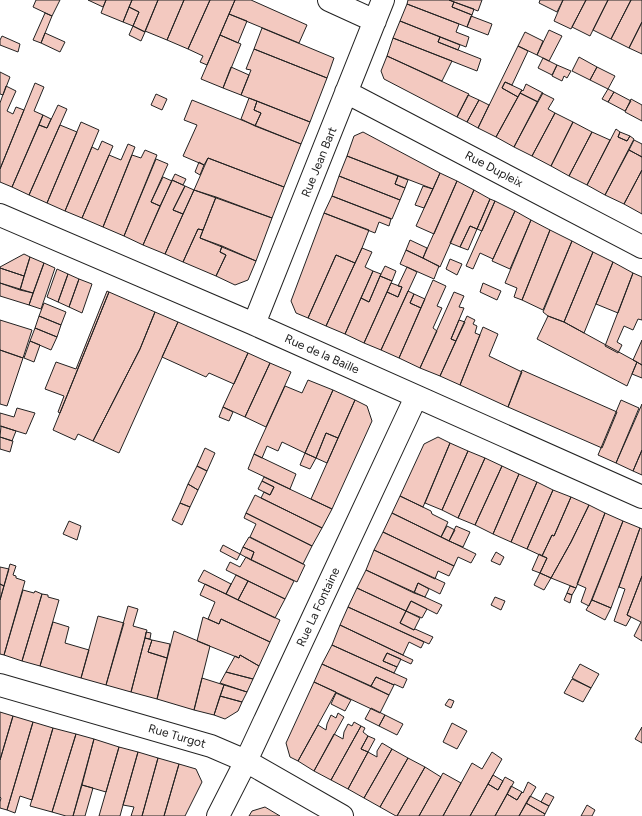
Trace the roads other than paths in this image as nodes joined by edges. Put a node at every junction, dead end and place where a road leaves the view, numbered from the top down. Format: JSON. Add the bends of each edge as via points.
{"nodes":[{"id":1,"x":328,"y":0,"type":"edge"},
{"id":2,"x":383,"y":0,"type":"edge"},
{"id":3,"x":375,"y":21,"type":"junction"},
{"id":4,"x":346,"y":92,"type":"junction"},
{"id":5,"x":0,"y":215,"type":"edge"},
{"id":6,"x":642,"y":247,"type":"edge"},
{"id":7,"x":254,"y":324,"type":"junction"},
{"id":8,"x":416,"y":396,"type":"junction"},
{"id":9,"x":642,"y":497,"type":"edge"},
{"id":10,"x":0,"y":685,"type":"edge"},
{"id":11,"x":246,"y":761,"type":"junction"},
{"id":12,"x":218,"y":816,"type":"edge"},
{"id":13,"x":342,"y":816,"type":"edge"}],
"edges":[{"from":1,"to":3,"type":"street"},
{"from":2,"to":3,"type":"street","name":"Rue Jean Bart"},
{"from":3,"to":4,"type":"street","name":"Rue Jean Bart"},
{"from":4,"to":6,"type":"street","name":"Rue Dupleix"},
{"from":4,"to":7,"type":"street","name":"Rue Jean Bart"},
{"from":5,"to":7,"type":"street","name":"Rue de la Baille"},
{"from":7,"to":8,"type":"street","name":"Rue de la Baille"},
{"from":8,"to":9,"type":"street","name":"Rue de la Baille"},
{"from":8,"to":11,"type":"street","name":"Rue La Fontaine"},
{"from":10,"to":11,"type":"street","name":"Rue Turgot","via":[[212,746]]},
{"from":11,"to":12,"type":"street","name":"Rue La Fontaine"},
{"from":11,"to":13,"type":"street","name":"Rue Turgot"}]}
